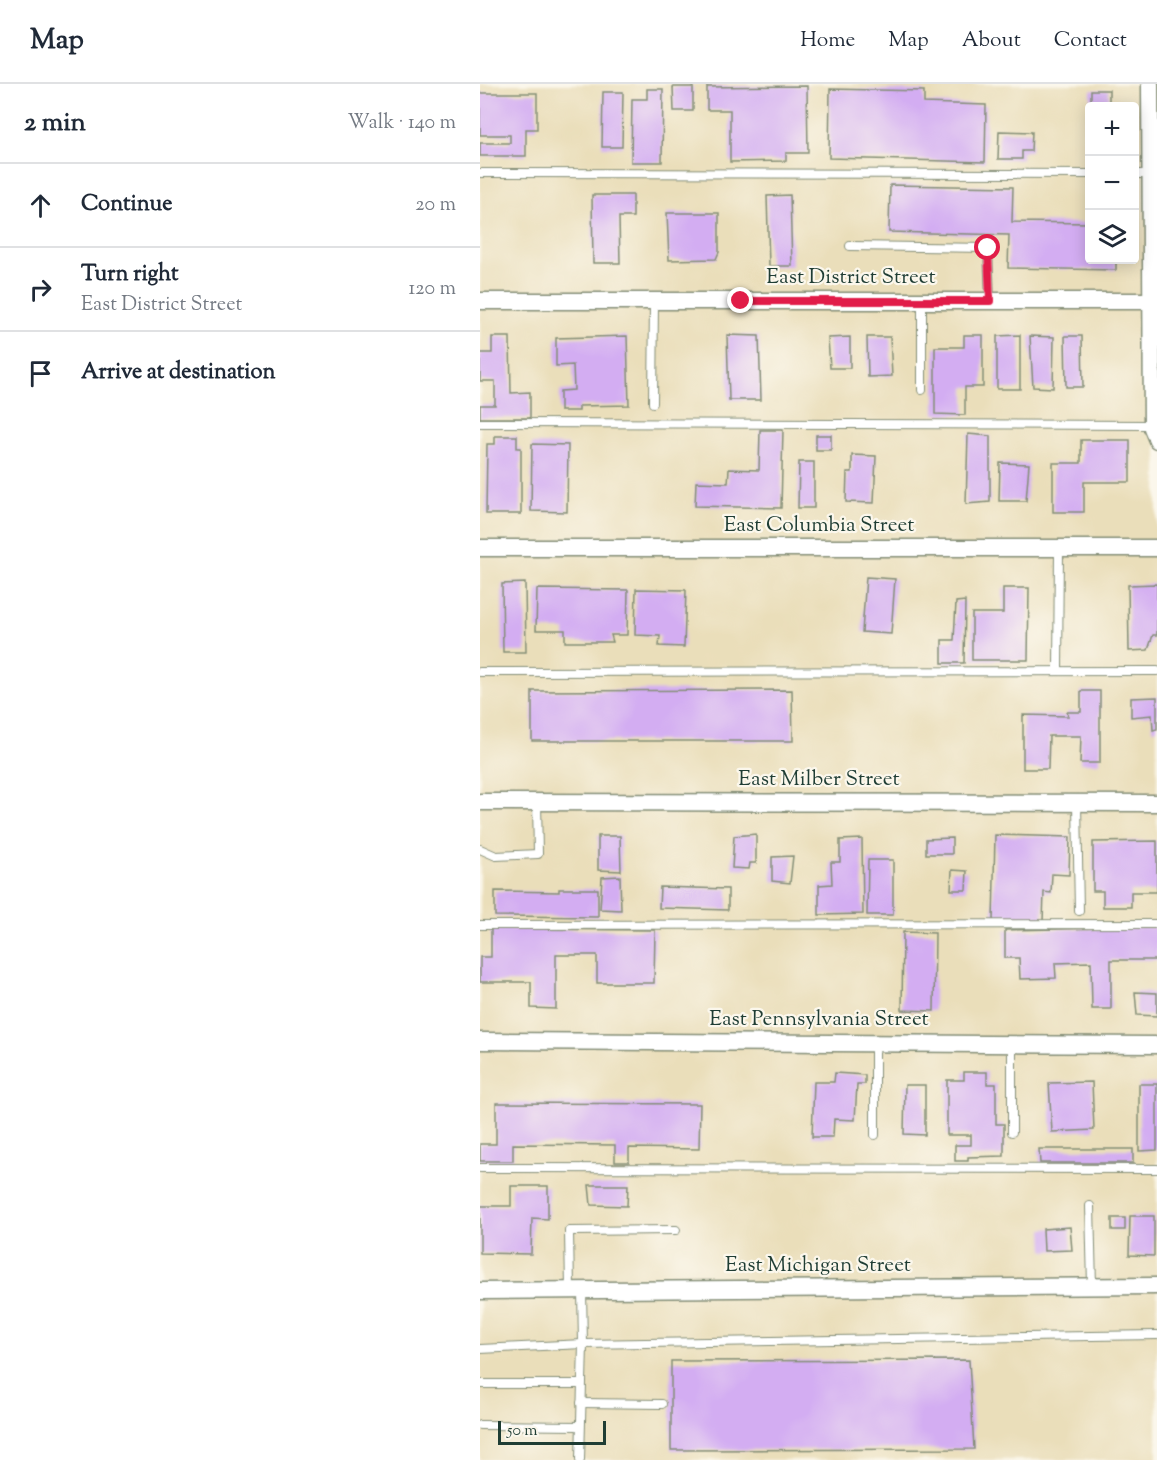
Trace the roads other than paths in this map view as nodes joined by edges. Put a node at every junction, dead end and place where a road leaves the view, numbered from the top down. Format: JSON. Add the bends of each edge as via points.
{"nodes":[{"id":1,"x":1150,"y":84,"type":"edge"},
{"id":2,"x":480,"y":173,"type":"edge"},
{"id":3,"x":1085,"y":174,"type":"edge"},
{"id":4,"x":1142,"y":174,"type":"edge"},
{"id":5,"x":850,"y":246,"type":"dead end"},
{"id":6,"x":480,"y":301,"type":"edge"},
{"id":7,"x":654,"y":301,"type":"junction"},
{"id":8,"x":922,"y":301,"type":"junction"},
{"id":9,"x":990,"y":301,"type":"junction"},
{"id":10,"x":1151,"y":302,"type":"junction"},
{"id":11,"x":922,"y":390,"type":"dead end"},
{"id":12,"x":653,"y":403,"type":"dead end"},
{"id":13,"x":480,"y":423,"type":"edge"},
{"id":14,"x":1155,"y":433,"type":"edge"},
{"id":15,"x":480,"y":548,"type":"edge"},
{"id":16,"x":1157,"y":548,"type":"edge"},
{"id":17,"x":1059,"y":549,"type":"junction"},
{"id":18,"x":1058,"y":670,"type":"junction"},
{"id":19,"x":1157,"y":671,"type":"edge"},
{"id":20,"x":480,"y":672,"type":"edge"},
{"id":21,"x":480,"y":802,"type":"edge"},
{"id":22,"x":537,"y":802,"type":"junction"},
{"id":23,"x":1077,"y":803,"type":"junction"},
{"id":24,"x":1157,"y":803,"type":"edge"},
{"id":25,"x":480,"y":849,"type":"edge"},
{"id":26,"x":1079,"y":911,"type":"dead end"},
{"id":27,"x":1157,"y":924,"type":"edge"},
{"id":28,"x":480,"y":925,"type":"edge"},
{"id":29,"x":480,"y":1041,"type":"edge"},
{"id":30,"x":875,"y":1043,"type":"junction"},
{"id":31,"x":1012,"y":1044,"type":"junction"},
{"id":32,"x":1157,"y":1045,"type":"edge"},
{"id":33,"x":1012,"y":1132,"type":"dead end"},
{"id":34,"x":875,"y":1135,"type":"dead end"},
{"id":35,"x":480,"y":1168,"type":"edge"},
{"id":36,"x":1157,"y":1169,"type":"edge"},
{"id":37,"x":1090,"y":1206,"type":"dead end"},
{"id":38,"x":676,"y":1230,"type":"dead end"},
{"id":39,"x":1092,"y":1286,"type":"junction"},
{"id":40,"x":1157,"y":1286,"type":"edge"},
{"id":41,"x":576,"y":1290,"type":"junction"},
{"id":42,"x":480,"y":1291,"type":"edge"},
{"id":43,"x":1157,"y":1335,"type":"edge"},
{"id":44,"x":584,"y":1344,"type":"junction"},
{"id":45,"x":480,"y":1349,"type":"edge"},
{"id":46,"x":480,"y":1384,"type":"edge"},
{"id":47,"x":581,"y":1384,"type":"junction"},
{"id":48,"x":581,"y":1403,"type":"junction"},
{"id":49,"x":662,"y":1404,"type":"dead end"},
{"id":50,"x":480,"y":1425,"type":"edge"},
{"id":51,"x":580,"y":1426,"type":"junction"},
{"id":52,"x":580,"y":1460,"type":"edge"}],
"edges":[{"from":1,"to":4,"type":"street"},
{"from":2,"to":3,"type":"lane"},
{"from":4,"to":10,"type":"street"},
{"from":5,"to":9,"type":"lane","via":[[988,248]]},
{"from":6,"to":7,"type":"street","name":"East District Street"},
{"from":7,"to":8,"type":"street","name":"East District Street"},
{"from":7,"to":12,"type":"lane"},
{"from":8,"to":9,"type":"street","name":"East District Street"},
{"from":8,"to":11,"type":"lane"},
{"from":9,"to":10,"type":"street","name":"East District Street"},
{"from":10,"to":14,"type":"street"},
{"from":13,"to":14,"type":"lane"},
{"from":15,"to":17,"type":"street","name":"East Columbia Street"},
{"from":16,"to":17,"type":"street","name":"East Columbia Street"},
{"from":17,"to":18,"type":"lane"},
{"from":18,"to":19,"type":"lane"},
{"from":18,"to":20,"type":"lane"},
{"from":21,"to":22,"type":"street","name":"East Milber Street"},
{"from":22,"to":23,"type":"street","name":"East Milber Street"},
{"from":22,"to":25,"type":"lane","via":[[538,854],[496,856]]},
{"from":23,"to":24,"type":"street","name":"East Milber Street"},
{"from":23,"to":26,"type":"lane"},
{"from":27,"to":28,"type":"lane"},
{"from":29,"to":30,"type":"street","name":"East Pennsylvania Street"},
{"from":30,"to":31,"type":"street","name":"East Pennsylvania Street"},
{"from":30,"to":34,"type":"lane"},
{"from":31,"to":32,"type":"street","name":"East Pennsylvania Street"},
{"from":31,"to":33,"type":"lane"},
{"from":35,"to":36,"type":"lane"},
{"from":37,"to":39,"type":"lane"},
{"from":38,"to":41,"type":"lane","via":[[569,1231]]},
{"from":39,"to":40,"type":"street","name":"East Michigan Street"},
{"from":39,"to":41,"type":"street","name":"East Michigan Street"},
{"from":41,"to":42,"type":"street","name":"East Michigan Street"},
{"from":41,"to":44,"type":"lane"},
{"from":43,"to":44,"type":"lane"},
{"from":44,"to":45,"type":"lane"},
{"from":44,"to":47,"type":"lane"},
{"from":46,"to":47,"type":"lane"},
{"from":47,"to":48,"type":"lane"},
{"from":48,"to":49,"type":"lane"},
{"from":48,"to":51,"type":"lane"},
{"from":50,"to":51,"type":"lane"},
{"from":51,"to":52,"type":"lane"}]}
